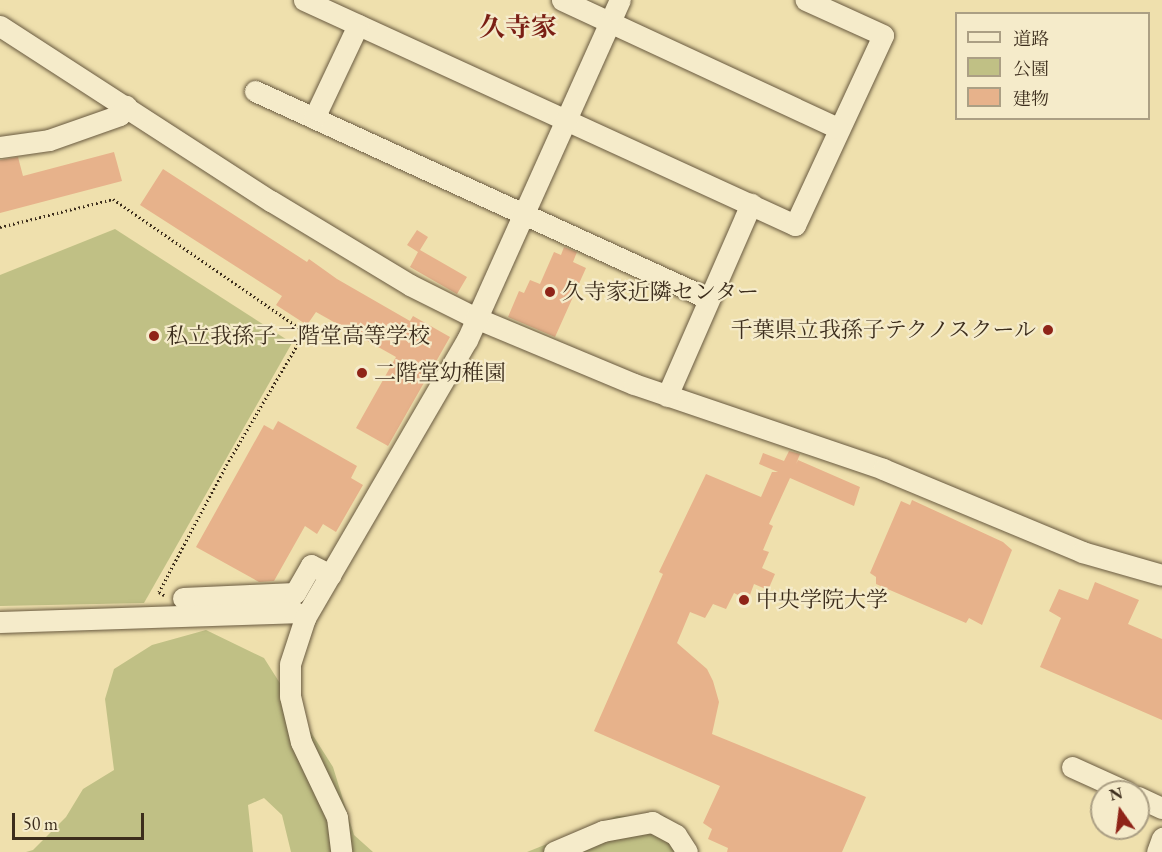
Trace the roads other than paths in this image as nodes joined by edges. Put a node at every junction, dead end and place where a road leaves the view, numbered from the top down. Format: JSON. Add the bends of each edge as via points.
{"nodes":[{"id":1,"x":304,"y":0,"type":"edge"},
{"id":2,"x":562,"y":0,"type":"edge"},
{"id":3,"x":620,"y":0,"type":"edge"},
{"id":4,"x":811,"y":1,"type":"edge"},
{"id":5,"x":610,"y":22,"type":"junction"},
{"id":6,"x":358,"y":25,"type":"junction"},
{"id":7,"x":0,"y":26,"type":"edge"},
{"id":8,"x":255,"y":91,"type":"dead end"},
{"id":9,"x":126,"y":106,"type":"junction"},
{"id":10,"x":314,"y":118,"type":"junction"},
{"id":11,"x":566,"y":120,"type":"junction"},
{"id":12,"x":838,"y":128,"type":"junction"},
{"id":13,"x":0,"y":147,"type":"edge"},
{"id":14,"x":751,"y":204,"type":"junction"},
{"id":15,"x":523,"y":213,"type":"junction"},
{"id":16,"x":708,"y":298,"type":"junction"},
{"id":17,"x":476,"y":318,"type":"junction"},
{"id":18,"x":667,"y":396,"type":"junction"},
{"id":19,"x":331,"y":575,"type":"junction"},
{"id":20,"x":1162,"y":575,"type":"edge"},
{"id":21,"x":183,"y":598,"type":"road end"},
{"id":22,"x":305,"y":618,"type":"junction"},
{"id":23,"x":0,"y":622,"type":"edge"},
{"id":24,"x":1072,"y":767,"type":"dead end"},
{"id":25,"x":1101,"y":780,"type":"edge"},
{"id":26,"x":1162,"y":838,"type":"edge"},
{"id":27,"x":342,"y":851,"type":"edge"},
{"id":28,"x":554,"y":852,"type":"edge"},
{"id":29,"x":687,"y":852,"type":"edge"},
{"id":30,"x":1157,"y":852,"type":"edge"}],
"edges":[{"from":1,"to":6,"type":"street"},
{"from":2,"to":5,"type":"street"},
{"from":3,"to":5,"type":"street"},
{"from":4,"to":12,"type":"street","via":[[883,35]]},
{"from":5,"to":11,"type":"street"},
{"from":5,"to":12,"type":"street"},
{"from":6,"to":10,"type":"street"},
{"from":6,"to":11,"type":"street"},
{"from":7,"to":9,"type":"street"},
{"from":8,"to":10,"type":"street"},
{"from":9,"to":13,"type":"street","via":[[120,115],[49,140]]},
{"from":9,"to":17,"type":"street","via":[[271,201],[410,285]]},
{"from":10,"to":15,"type":"street"},
{"from":11,"to":14,"type":"street"},
{"from":11,"to":15,"type":"street"},
{"from":12,"to":14,"type":"street","via":[[795,225]]},
{"from":14,"to":16,"type":"street"},
{"from":15,"to":16,"type":"street"},
{"from":15,"to":17,"type":"street"},
{"from":16,"to":18,"type":"street"},
{"from":17,"to":18,"type":"street"},
{"from":17,"to":19,"type":"street"},
{"from":18,"to":20,"type":"street","via":[[883,469],[1082,552]]},
{"from":19,"to":21,"type":"street","via":[[312,565],[295,592]]},
{"from":19,"to":22,"type":"street"},
{"from":22,"to":23,"type":"street","via":[[295,612]]},
{"from":22,"to":27,"type":"street","via":[[290,664],[290,696],[301,742],[337,817]]},
{"from":24,"to":25,"type":"street"},
{"from":26,"to":30,"type":"street"},
{"from":28,"to":29,"type":"street","via":[[603,831],[652,822],[676,835]]}]}
